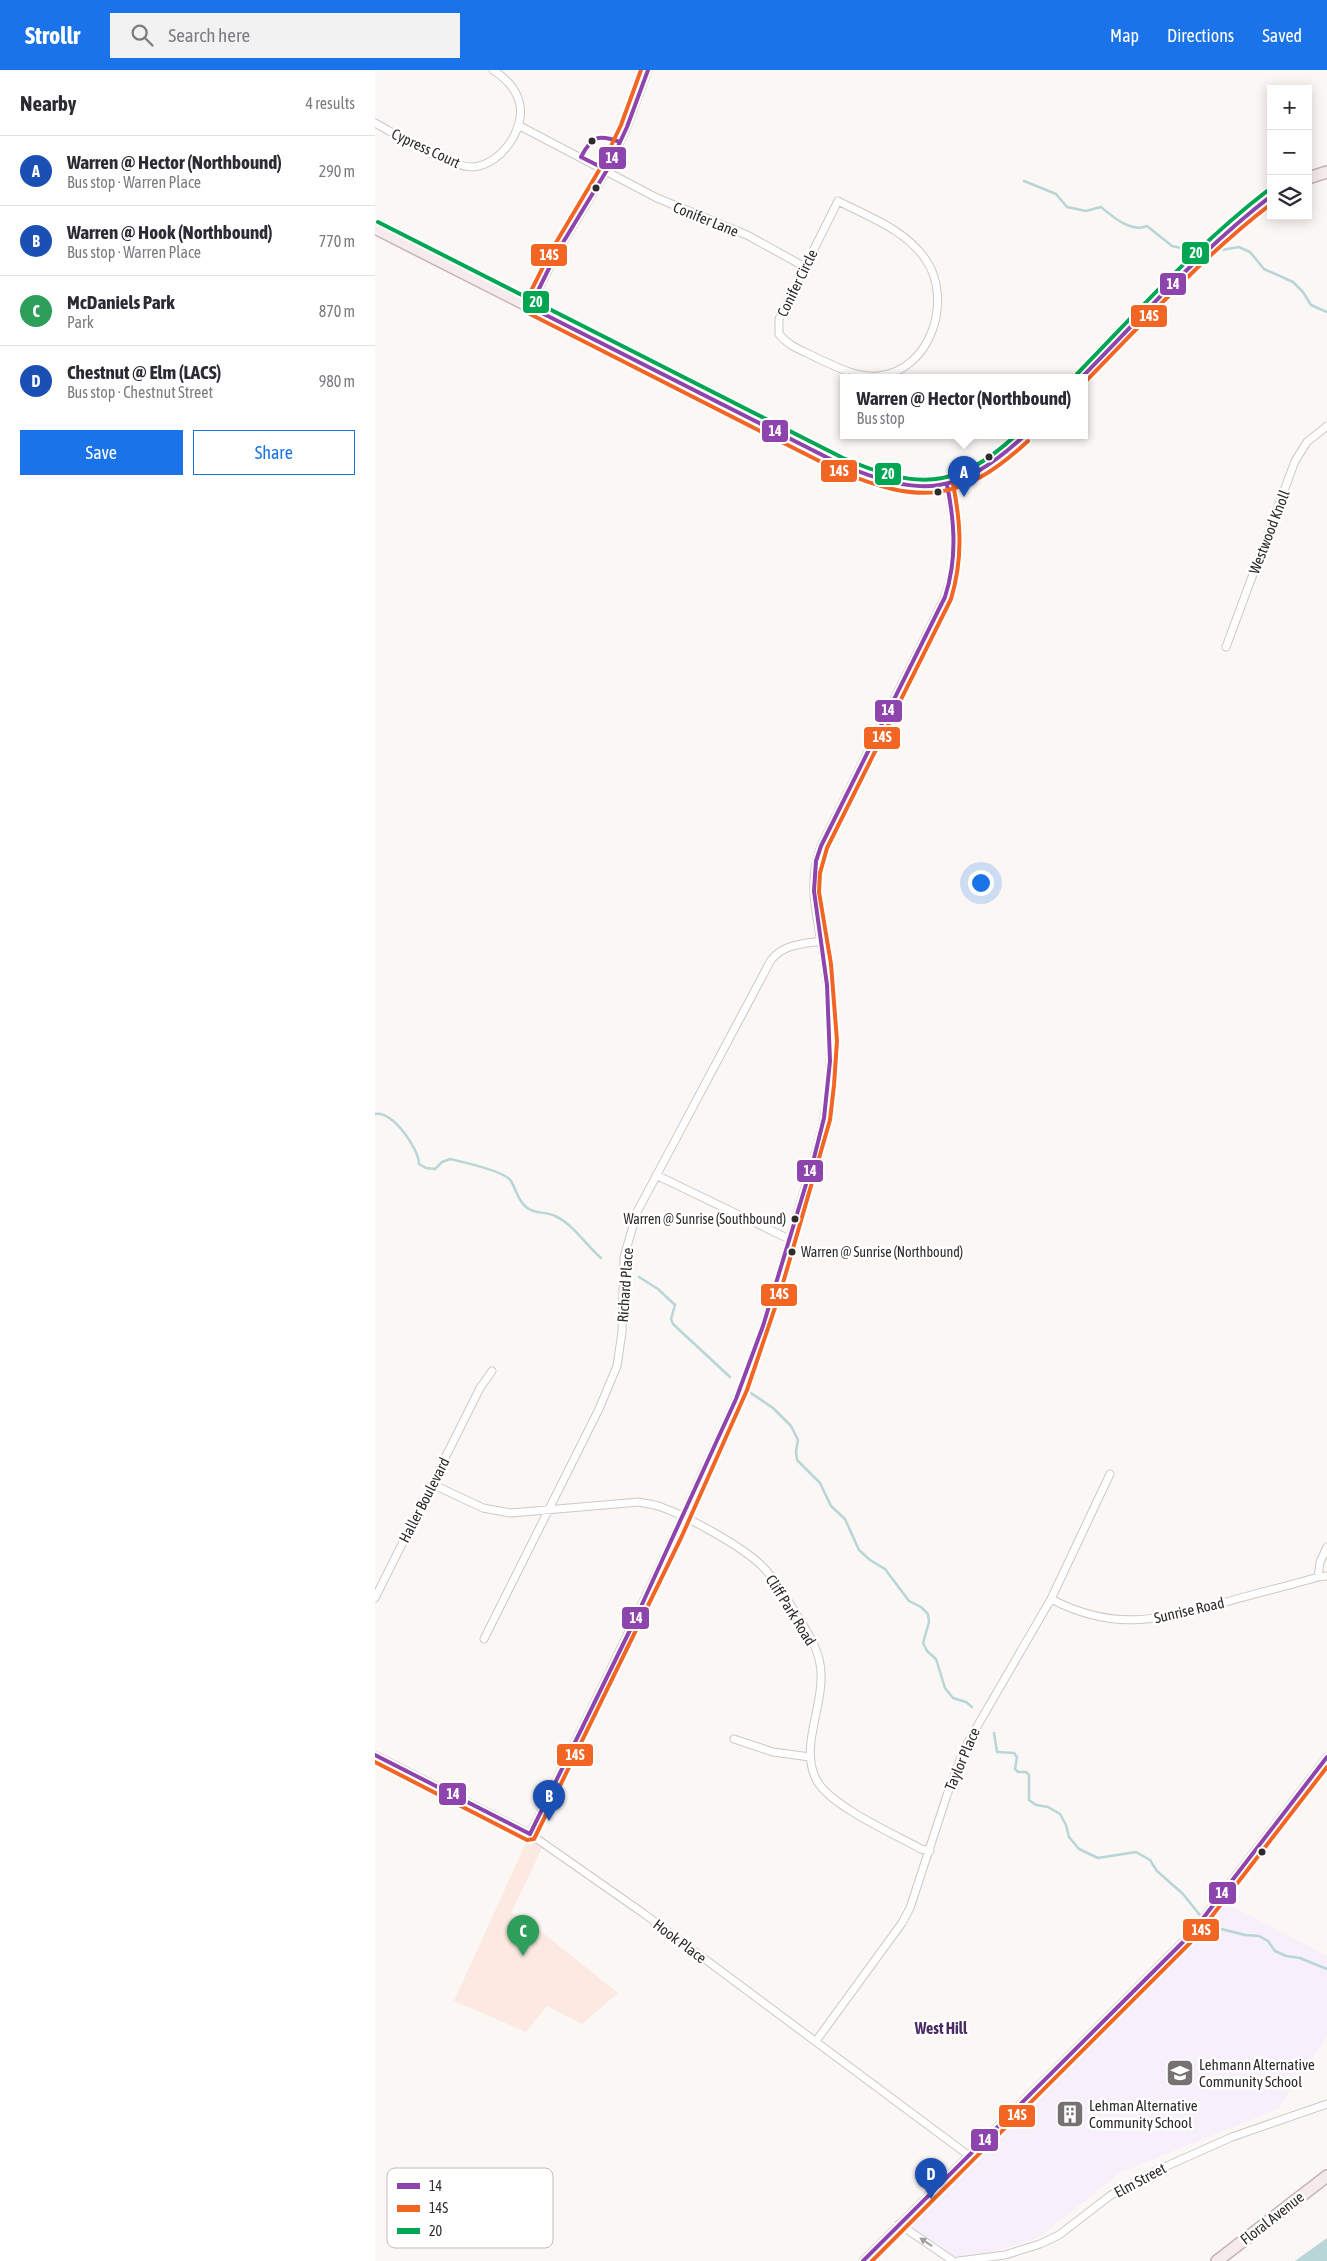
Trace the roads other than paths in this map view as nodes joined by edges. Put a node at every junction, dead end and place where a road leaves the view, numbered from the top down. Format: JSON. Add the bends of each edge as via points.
{"nodes":[{"id":1,"x":493,"y":70,"type":"edge"},
{"id":2,"x":649,"y":70,"type":"edge"},
{"id":3,"x":375,"y":124,"type":"edge"},
{"id":4,"x":519,"y":125,"type":"junction"},
{"id":5,"x":607,"y":170,"type":"junction"},
{"id":6,"x":1327,"y":172,"type":"edge"},
{"id":7,"x":1312,"y":177,"type":"edge"},
{"id":8,"x":1267,"y":199,"type":"edge"},
{"id":9,"x":375,"y":228,"type":"edge"},
{"id":10,"x":805,"y":266,"type":"junction"},
{"id":11,"x":530,"y":307,"type":"junction"},
{"id":12,"x":854,"y":374,"type":"edge"},
{"id":13,"x":884,"y":374,"type":"edge"},
{"id":14,"x":1085,"y":374,"type":"edge"},
{"id":15,"x":1327,"y":426,"type":"edge"},
{"id":16,"x":1021,"y":439,"type":"edge"},
{"id":17,"x":947,"y":485,"type":"junction"},
{"id":18,"x":1225,"y":647,"type":"dead end"},
{"id":19,"x":821,"y":941,"type":"junction"},
{"id":20,"x":656,"y":1176,"type":"junction"},
{"id":21,"x":789,"y":1239,"type":"junction"},
{"id":22,"x":492,"y":1371,"type":"dead end"},
{"id":23,"x":1111,"y":1474,"type":"dead end"},
{"id":24,"x":432,"y":1484,"type":"junction"},
{"id":25,"x":547,"y":1511,"type":"junction"},
{"id":26,"x":682,"y":1517,"type":"junction"},
{"id":27,"x":1327,"y":1547,"type":"edge"},
{"id":28,"x":1327,"y":1576,"type":"edge"},
{"id":29,"x":1318,"y":1577,"type":"junction"},
{"id":30,"x":375,"y":1598,"type":"edge"},
{"id":31,"x":1051,"y":1599,"type":"junction"},
{"id":32,"x":484,"y":1639,"type":"dead end"},
{"id":33,"x":733,"y":1739,"type":"dead end"},
{"id":34,"x":375,"y":1755,"type":"edge"},
{"id":35,"x":811,"y":1757,"type":"junction"},
{"id":36,"x":1327,"y":1757,"type":"edge"},
{"id":37,"x":530,"y":1834,"type":"junction"},
{"id":38,"x":930,"y":1851,"type":"junction"},
{"id":39,"x":816,"y":2041,"type":"junction"},
{"id":40,"x":1327,"y":2104,"type":"edge"},
{"id":41,"x":968,"y":2155,"type":"junction"},
{"id":42,"x":1327,"y":2176,"type":"edge"},
{"id":43,"x":899,"y":2224,"type":"junction"},
{"id":44,"x":863,"y":2261,"type":"edge"},
{"id":45,"x":953,"y":2261,"type":"edge"},
{"id":46,"x":959,"y":2261,"type":"edge"},
{"id":47,"x":1217,"y":2261,"type":"edge"}],
"edges":[{"from":1,"to":4,"type":"street","name":"Cypress Court","via":[[512,87],[519,99]]},
{"from":2,"to":5,"type":"street"},
{"from":3,"to":4,"type":"street","name":"Cypress Court","via":[[453,164],[475,167],[497,158]]},
{"from":4,"to":5,"type":"street"},
{"from":5,"to":10,"type":"street","name":"Conifer Lane","via":[[657,198],[747,235]]},
{"from":5,"to":11,"type":"street","via":[[556,254]]},
{"from":6,"to":7,"type":"main road"},
{"from":8,"to":14,"type":"main road","via":[[1204,253]]},
{"from":9,"to":11,"type":"main road"},
{"from":10,"to":12,"type":"street","name":"Conifer Circle","via":[[779,319],[779,334],[791,346]]},
{"from":10,"to":13,"type":"street","name":"Conifer Circle","via":[[838,201],[898,232],[926,261],[938,293],[935,325],[927,344],[917,356],[906,366]]},
{"from":11,"to":17,"type":"main road","via":[[862,474],[906,486]]},
{"from":15,"to":18,"type":"street","name":"Westwood Knoll","via":[[1307,442],[1295,462]]},
{"from":16,"to":17,"type":"main road","via":[[980,472]]},
{"from":17,"to":19,"type":"street","via":[[955,533],[952,576],[940,609],[818,854],[813,885]]},
{"from":19,"to":20,"type":"street","name":"Richard Place","via":[[789,946],[771,960]]},
{"from":19,"to":21,"type":"street","via":[[831,1041],[828,1084],[824,1118]]},
{"from":20,"to":21,"type":"street"},
{"from":20,"to":25,"type":"street","name":"Richard Place","via":[[637,1212],[625,1248],[622,1332],[617,1366]]},
{"from":21,"to":26,"type":"street","via":[[741,1387]]},
{"from":22,"to":24,"type":"street","name":"Haller Boulevard"},
{"from":23,"to":31,"type":"street","name":"Taylor Place"},
{"from":24,"to":25,"type":"street","name":"Cliff Park Road","via":[[498,1512]]},
{"from":24,"to":30,"type":"street","name":"Haller Boulevard"},
{"from":25,"to":26,"type":"street","name":"Cliff Park Road","via":[[639,1502],[663,1507]]},
{"from":25,"to":32,"type":"street","name":"Richard Place"},
{"from":26,"to":35,"type":"street","name":"Cliff Park Road","via":[[742,1549],[761,1565],[813,1642],[821,1665],[822,1686]]},
{"from":26,"to":37,"type":"street"},
{"from":27,"to":29,"type":"street"},
{"from":28,"to":29,"type":"street","name":"Sunrise Road"},
{"from":29,"to":31,"type":"street","name":"Sunrise Road","via":[[1145,1621],[1078,1612]]},
{"from":31,"to":38,"type":"street","name":"Taylor Place","via":[[964,1749]]},
{"from":33,"to":35,"type":"street","via":[[773,1752]]},
{"from":34,"to":37,"type":"street","name":"Hook Place"},
{"from":35,"to":38,"type":"street","name":"Cliff Park Road","via":[[818,1782],[836,1800]]},
{"from":36,"to":41,"type":"street","via":[[1191,1934]]},
{"from":37,"to":39,"type":"street","name":"Hook Place"},
{"from":38,"to":39,"type":"street","name":"Taylor Place","via":[[914,1900],[902,1924]]},
{"from":39,"to":41,"type":"street","name":"Hook Place"},
{"from":40,"to":46,"type":"street","name":"Elm Street","via":[[1247,2131],[1173,2162],[1111,2195],[1047,2241],[1005,2255]]},
{"from":41,"to":43,"type":"street"},
{"from":42,"to":47,"type":"main road","name":"Floral Avenue"},
{"from":43,"to":44,"type":"street"},
{"from":45,"to":43,"type":"street","one_way":true}]}
